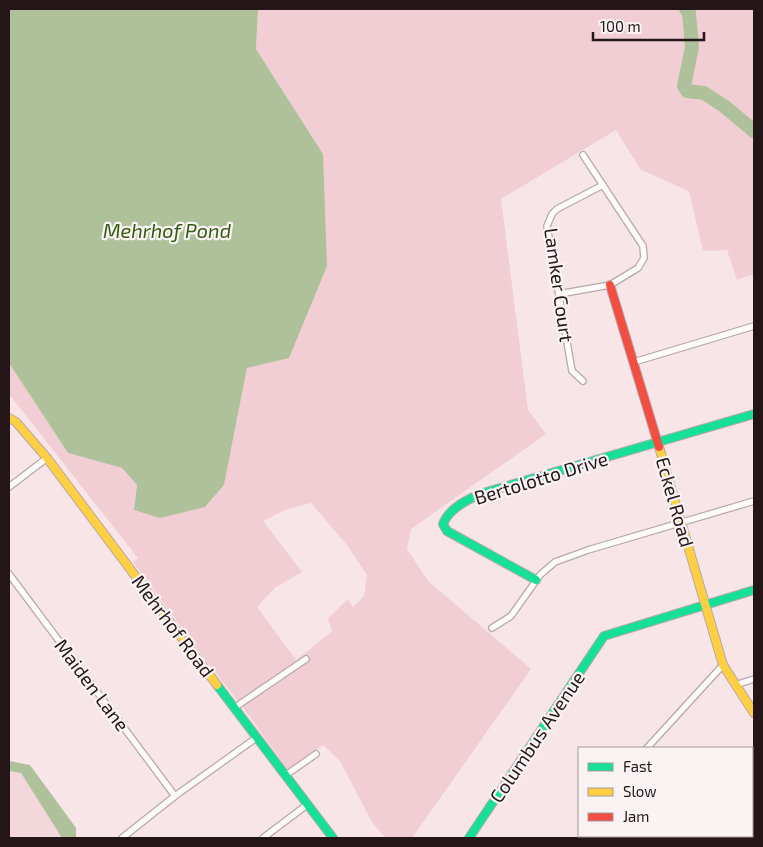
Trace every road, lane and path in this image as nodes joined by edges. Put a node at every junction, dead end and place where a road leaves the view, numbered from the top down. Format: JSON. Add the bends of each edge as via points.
{"nodes":[{"id":1,"x":584,"y":155,"type":"dead end"},
{"id":2,"x":603,"y":185,"type":"junction"},
{"id":3,"x":610,"y":285,"type":"junction"},
{"id":4,"x":559,"y":294,"type":"junction"},
{"id":5,"x":754,"y":326,"type":"edge"},
{"id":6,"x":634,"y":362,"type":"junction"},
{"id":7,"x":582,"y":381,"type":"dead end"},
{"id":8,"x":754,"y":414,"type":"edge"},
{"id":9,"x":9,"y":418,"type":"edge"},
{"id":10,"x":658,"y":442,"type":"junction"},
{"id":11,"x":47,"y":458,"type":"junction"},
{"id":12,"x":9,"y":487,"type":"edge"},
{"id":13,"x":754,"y":500,"type":"edge"},
{"id":14,"x":681,"y":522,"type":"junction"},
{"id":15,"x":9,"y":574,"type":"edge"},
{"id":16,"x":536,"y":580,"type":"junction"},
{"id":17,"x":754,"y":590,"type":"edge"},
{"id":18,"x":705,"y":605,"type":"junction"},
{"id":19,"x":492,"y":628,"type":"dead end"},
{"id":20,"x":306,"y":660,"type":"dead end"},
{"id":21,"x":723,"y":665,"type":"junction"},
{"id":22,"x":754,"y":679,"type":"edge"},
{"id":23,"x":735,"y":685,"type":"junction"},
{"id":24,"x":234,"y":708,"type":"junction"},
{"id":25,"x":754,"y":712,"type":"edge"},
{"id":26,"x":256,"y":738,"type":"junction"},
{"id":27,"x":648,"y":747,"type":"edge"},
{"id":28,"x":316,"y":754,"type":"dead end"},
{"id":29,"x":286,"y":775,"type":"junction"},
{"id":30,"x":175,"y":796,"type":"junction"},
{"id":31,"x":308,"y":804,"type":"junction"},
{"id":32,"x":122,"y":838,"type":"edge"},
{"id":33,"x":263,"y":838,"type":"edge"},
{"id":34,"x":333,"y":838,"type":"edge"},
{"id":35,"x":469,"y":838,"type":"edge"}],
"edges":[{"from":1,"to":2,"type":"street"},
{"from":2,"to":3,"type":"street","via":[[644,252],[638,268]]},
{"from":2,"to":4,"type":"street","name":"Lamker Court","via":[[557,209],[549,219],[548,232]]},
{"from":3,"to":4,"type":"street"},
{"from":3,"to":6,"type":"street","name":"Eckel Road"},
{"from":4,"to":7,"type":"street","name":"Lamker Court","via":[[572,371]]},
{"from":5,"to":6,"type":"street"},
{"from":6,"to":10,"type":"street","name":"Eckel Road"},
{"from":8,"to":10,"type":"street","name":"Bertolotto Drive"},
{"from":9,"to":11,"type":"street","name":"Mehrhof Road"},
{"from":10,"to":14,"type":"street","name":"Eckel Road"},
{"from":10,"to":16,"type":"street","name":"Bertolotto Drive","via":[[483,493],[447,515],[443,524],[447,531]]},
{"from":11,"to":12,"type":"street"},
{"from":11,"to":24,"type":"street","name":"Mehrhof Road"},
{"from":13,"to":14,"type":"street"},
{"from":14,"to":16,"type":"street","via":[[563,558],[546,568]]},
{"from":14,"to":18,"type":"street","name":"Eckel Road"},
{"from":15,"to":30,"type":"street","name":"Maiden Lane"},
{"from":16,"to":19,"type":"street","via":[[511,616]]},
{"from":17,"to":18,"type":"street"},
{"from":18,"to":21,"type":"street","name":"Eckel Road"},
{"from":18,"to":35,"type":"street","name":"Columbus Avenue","via":[[604,636]]},
{"from":20,"to":24,"type":"street"},
{"from":21,"to":23,"type":"street","name":"Eckel Road"},
{"from":21,"to":27,"type":"street"},
{"from":22,"to":23,"type":"street"},
{"from":23,"to":25,"type":"street","name":"Eckel Road"},
{"from":24,"to":26,"type":"street","name":"Mehrhof Road"},
{"from":26,"to":29,"type":"street","name":"Mehrhof Road"},
{"from":26,"to":30,"type":"street"},
{"from":28,"to":29,"type":"street"},
{"from":29,"to":31,"type":"street","name":"Mehrhof Road"},
{"from":30,"to":32,"type":"street"},
{"from":31,"to":33,"type":"street"},
{"from":31,"to":34,"type":"street","name":"Mehrhof Road"}]}
